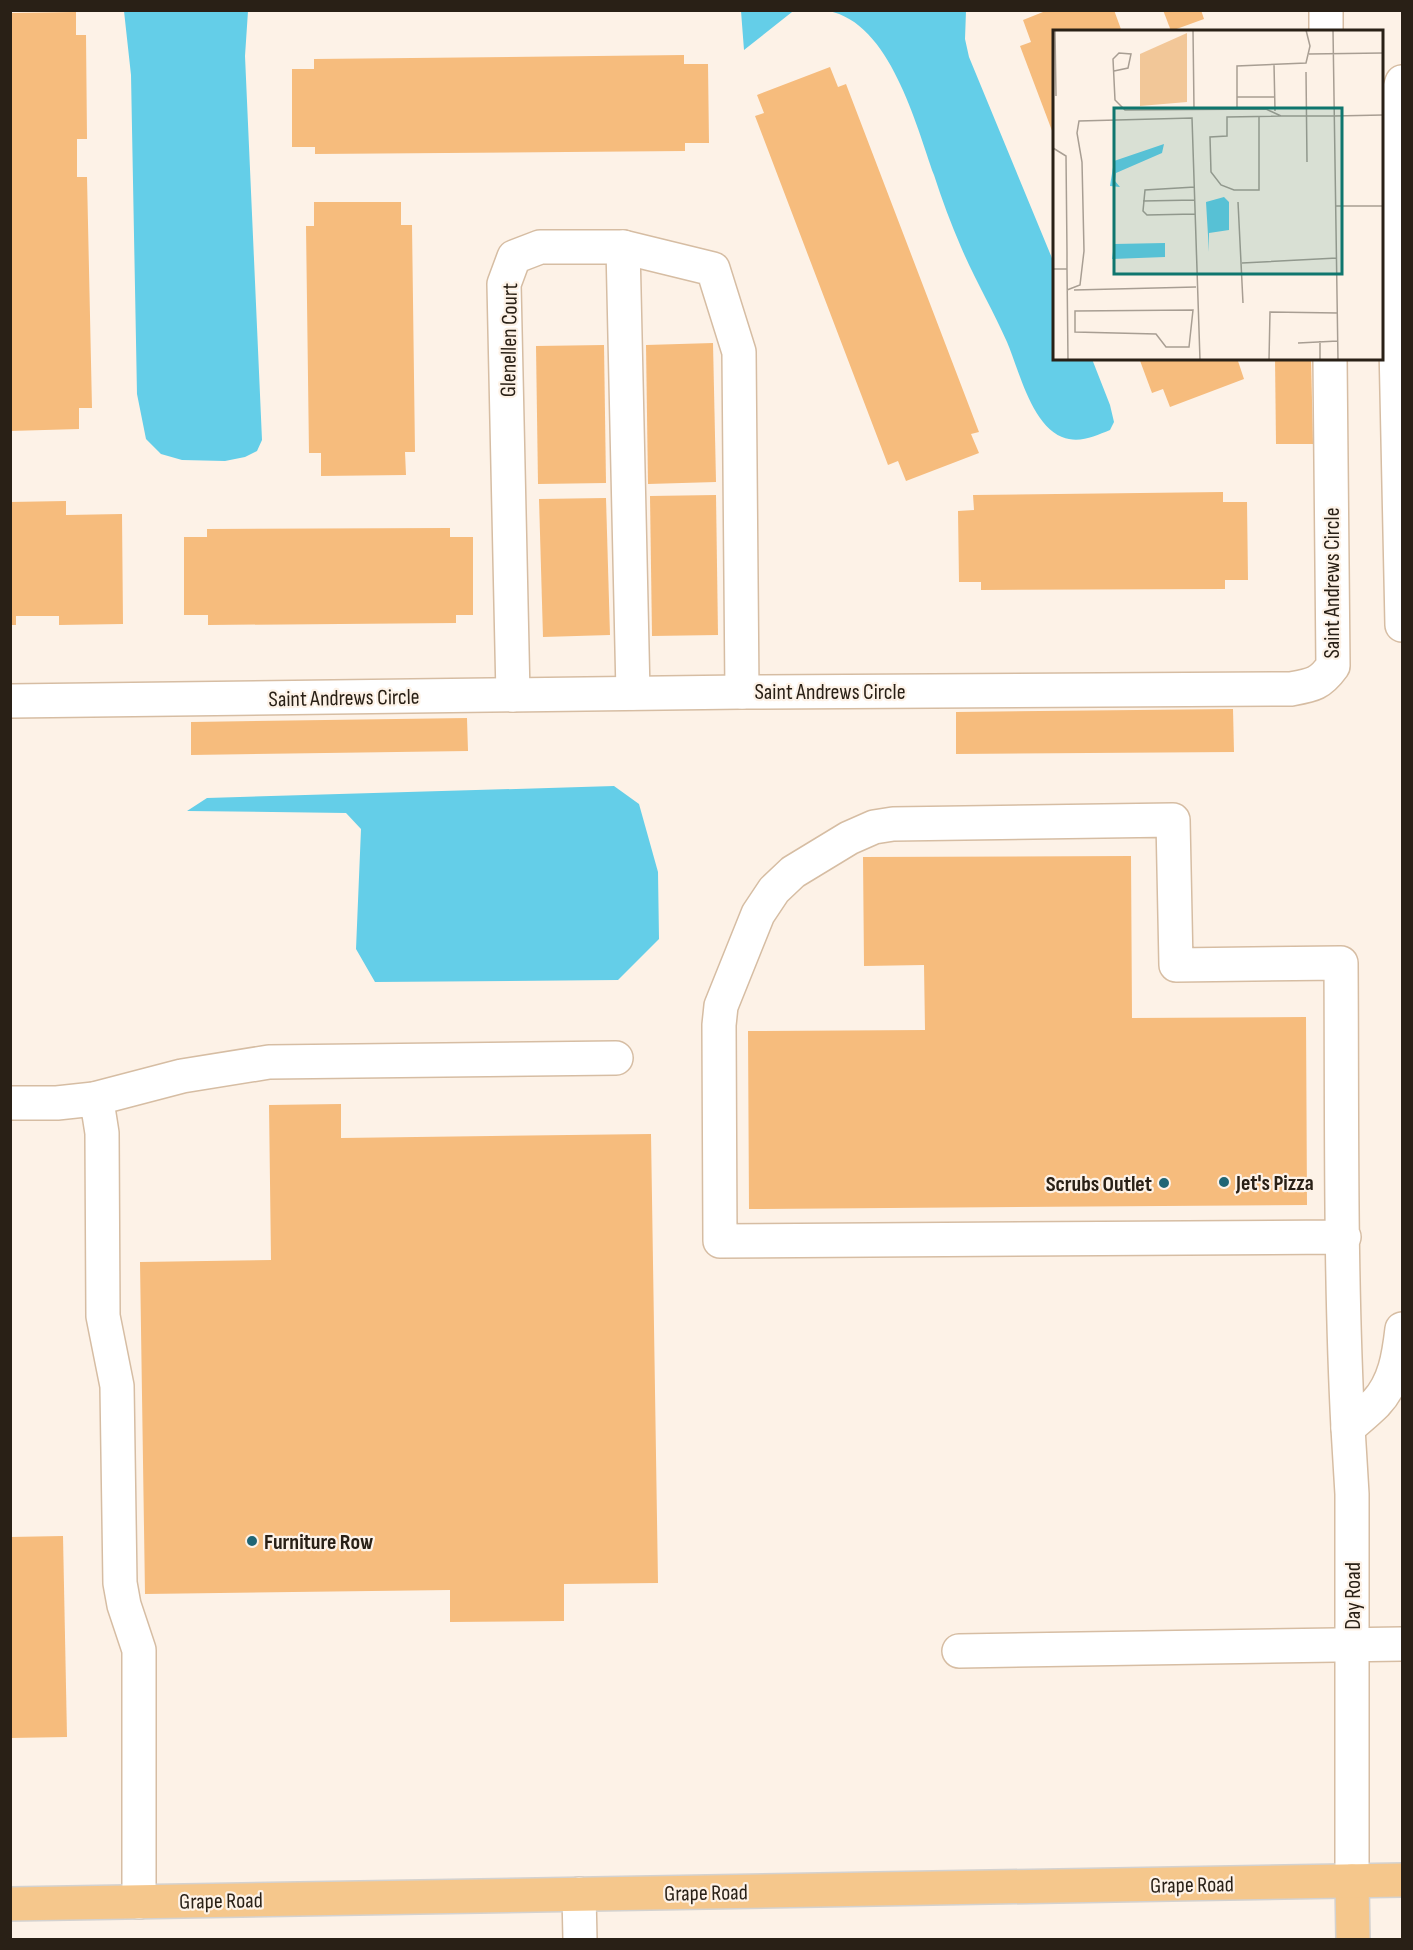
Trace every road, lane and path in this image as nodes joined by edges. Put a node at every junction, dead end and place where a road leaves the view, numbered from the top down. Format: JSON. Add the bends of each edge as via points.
{"nodes":[{"id":1,"x":1326,"y":10,"type":"edge"},
{"id":2,"x":1326,"y":30,"type":"edge"},
{"id":3,"x":1402,"y":82,"type":"edge"},
{"id":4,"x":623,"y":247,"type":"junction"},
{"id":5,"x":1330,"y":360,"type":"edge"},
{"id":6,"x":1402,"y":625,"type":"edge"},
{"id":7,"x":742,"y":692,"type":"junction"},
{"id":8,"x":633,"y":693,"type":"junction"},
{"id":9,"x":513,"y":695,"type":"junction"},
{"id":10,"x":10,"y":701,"type":"edge"},
{"id":11,"x":616,"y":1058,"type":"dead end"},
{"id":12,"x":94,"y":1099,"type":"junction"},
{"id":13,"x":10,"y":1103,"type":"edge"},
{"id":14,"x":1344,"y":1237,"type":"junction"},
{"id":15,"x":1402,"y":1329,"type":"edge"},
{"id":16,"x":1398,"y":1376,"type":"edge"},
{"id":17,"x":1348,"y":1428,"type":"junction"},
{"id":18,"x":1402,"y":1644,"type":"edge"},
{"id":19,"x":1352,"y":1645,"type":"junction"},
{"id":20,"x":959,"y":1651,"type":"dead end"},
{"id":21,"x":1402,"y":1880,"type":"edge"},
{"id":22,"x":1352,"y":1881,"type":"junction"},
{"id":23,"x":579,"y":1894,"type":"junction"},
{"id":24,"x":139,"y":1902,"type":"junction"},
{"id":25,"x":10,"y":1904,"type":"edge"},
{"id":26,"x":580,"y":1940,"type":"edge"},
{"id":27,"x":1353,"y":1940,"type":"edge"}],
"edges":[{"from":1,"to":2,"type":"street"},
{"from":3,"to":6,"type":"street","via":[[1396,101],[1392,159]]},
{"from":4,"to":7,"type":"street","name":"Glenellen Court","via":[[713,268],[739,352]]},
{"from":4,"to":8,"type":"street"},
{"from":4,"to":9,"type":"street","name":"Glenellen Court","via":[[540,247],[514,257],[504,284]]},
{"from":5,"to":7,"type":"street","name":"Saint Andrews Circle","via":[[1333,666],[1314,685],[1291,689]]},
{"from":7,"to":8,"type":"street","name":"Saint Andrews Circle"},
{"from":8,"to":9,"type":"street","name":"Saint Andrews Circle"},
{"from":9,"to":10,"type":"street","name":"Saint Andrews Circle"},
{"from":11,"to":12,"type":"street","via":[[269,1062],[182,1076]]},
{"from":12,"to":13,"type":"street"},
{"from":12,"to":24,"type":"street","via":[[102,1133],[103,1316],[117,1386],[120,1583],[139,1650]]},
{"from":14,"to":14,"type":"street","name":"Day Road","via":[[1341,963],[1176,965],[1173,820],[874,827],[793,872],[774,890],[758,914],[721,1006],[720,1241]]},
{"from":14,"to":17,"type":"street","name":"Day Road"},
{"from":15,"to":16,"type":"street"},
{"from":16,"to":17,"type":"street"},
{"from":17,"to":19,"type":"street","name":"Day Road"},
{"from":18,"to":19,"type":"street"},
{"from":19,"to":20,"type":"street"},
{"from":19,"to":22,"type":"street","name":"Day Road"},
{"from":21,"to":22,"type":"main road","name":"Grape Road"},
{"from":22,"to":23,"type":"main road","name":"Grape Road"},
{"from":22,"to":27,"type":"main road"},
{"from":23,"to":24,"type":"main road","name":"Grape Road"},
{"from":23,"to":26,"type":"street"},
{"from":24,"to":25,"type":"main road","name":"Grape Road"}]}
